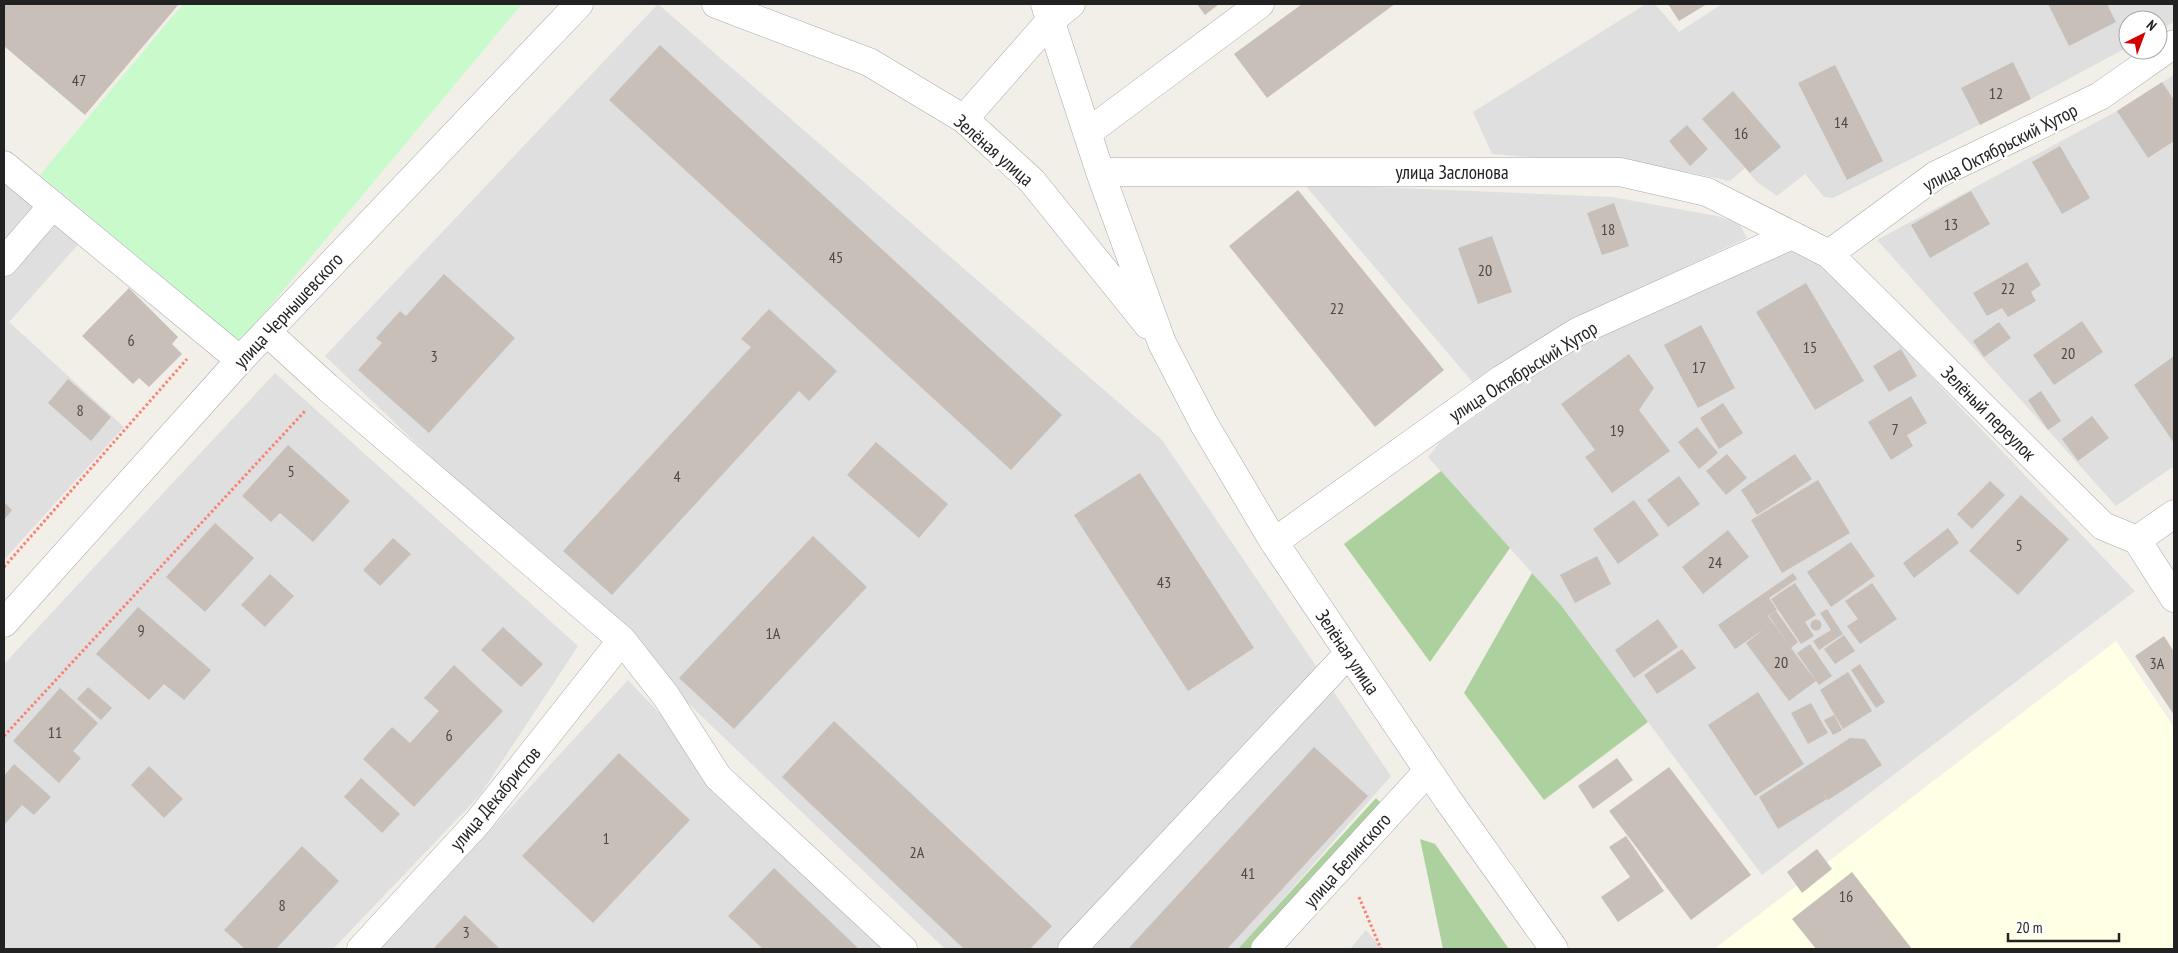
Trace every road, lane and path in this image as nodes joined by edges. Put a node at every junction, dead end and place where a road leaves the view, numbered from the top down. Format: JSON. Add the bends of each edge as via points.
{"nodes":[{"id":1,"x":579,"y":4,"type":"edge"},
{"id":2,"x":716,"y":4,"type":"edge"},
{"id":3,"x":1070,"y":4,"type":"edge"},
{"id":4,"x":1260,"y":4,"type":"edge"},
{"id":5,"x":1047,"y":12,"type":"edge"},
{"id":6,"x":2174,"y":44,"type":"edge"},
{"id":7,"x":964,"y":119,"type":"junction"},
{"id":8,"x":1087,"y":133,"type":"junction"},
{"id":9,"x":4,"y":165,"type":"edge"},
{"id":10,"x":1100,"y":172,"type":"junction"},
{"id":11,"x":53,"y":205,"type":"junction"},
{"id":12,"x":1792,"y":234,"type":"junction"},
{"id":13,"x":1829,"y":254,"type":"junction"},
{"id":14,"x":4,"y":262,"type":"edge"},
{"id":15,"x":267,"y":332,"type":"junction"},
{"id":16,"x":210,"y":334,"type":"junction"},
{"id":17,"x":1162,"y":343,"type":"junction"},
{"id":18,"x":240,"y":360,"type":"junction"},
{"id":19,"x":327,"y":387,"type":"junction"},
{"id":20,"x":2174,"y":514,"type":"edge"},
{"id":21,"x":2136,"y":540,"type":"junction"},
{"id":22,"x":1274,"y":542,"type":"junction"},
{"id":23,"x":4,"y":567,"type":"edge"},
{"id":24,"x":2174,"y":598,"type":"edge"},
{"id":25,"x":4,"y":622,"type":"edge"},
{"id":26,"x":622,"y":640,"type":"junction"},
{"id":27,"x":1349,"y":653,"type":"junction"},
{"id":28,"x":4,"y":736,"type":"edge"},
{"id":29,"x":1428,"y":771,"type":"junction"},
{"id":30,"x":1344,"y":863,"type":"junction"},
{"id":31,"x":361,"y":949,"type":"edge"},
{"id":32,"x":904,"y":949,"type":"edge"},
{"id":33,"x":1072,"y":949,"type":"edge"},
{"id":34,"x":1265,"y":949,"type":"edge"},
{"id":35,"x":1381,"y":949,"type":"edge"},
{"id":36,"x":1554,"y":949,"type":"edge"}],
"edges":[{"from":1,"to":15,"type":"street","name":"улица Чернышевского"},
{"from":2,"to":7,"type":"street","name":"Зелёная улица","via":[[868,62]]},
{"from":3,"to":5,"type":"street"},
{"from":4,"to":8,"type":"street"},
{"from":5,"to":7,"type":"street"},
{"from":5,"to":8,"type":"street","name":"Зелёная улица"},
{"from":6,"to":13,"type":"street","name":"улица Октябрьский Хутор","via":[[2100,96],[1936,175]]},
{"from":7,"to":17,"type":"street","name":"Зелёная улица","via":[[1032,181]]},
{"from":8,"to":10,"type":"street","name":"Зелёная улица"},
{"from":9,"to":11,"type":"street"},
{"from":10,"to":12,"type":"street","name":"улица Заслонова","via":[[1620,172],[1708,192]]},
{"from":10,"to":17,"type":"street","name":"Зелёная улица"},
{"from":11,"to":14,"type":"street"},
{"from":11,"to":16,"type":"street"},
{"from":12,"to":13,"type":"street","name":"Зелёный переулок"},
{"from":12,"to":22,"type":"street","name":"улица Октябрьский Хутор","via":[[1577,332],[1502,379]]},
{"from":13,"to":21,"type":"street","name":"Зелёный переулок","via":[[2103,526]]},
{"from":15,"to":18,"type":"street","name":"улица Чернышевского"},
{"from":15,"to":19,"type":"street"},
{"from":16,"to":18,"type":"street"},
{"from":16,"to":23,"type":"path"},
{"from":17,"to":22,"type":"street","name":"Зелёная улица","via":[[1204,424]]},
{"from":18,"to":25,"type":"street","name":"улица Чернышевского"},
{"from":19,"to":26,"type":"street"},
{"from":19,"to":28,"type":"path"},
{"from":20,"to":21,"type":"street"},
{"from":21,"to":24,"type":"street"},
{"from":22,"to":27,"type":"street","name":"Зелёная улица"},
{"from":26,"to":31,"type":"street","name":"улица Декабристов","via":[[478,822]]},
{"from":26,"to":32,"type":"street","via":[[666,696],[718,777]]},
{"from":27,"to":29,"type":"street","name":"Зелёная улица"},
{"from":27,"to":33,"type":"street"},
{"from":29,"to":30,"type":"street","name":"улица Белинского"},
{"from":29,"to":36,"type":"street","name":"Зелёная улица"},
{"from":30,"to":34,"type":"street","name":"улица Белинского"},
{"from":30,"to":35,"type":"path"}]}
